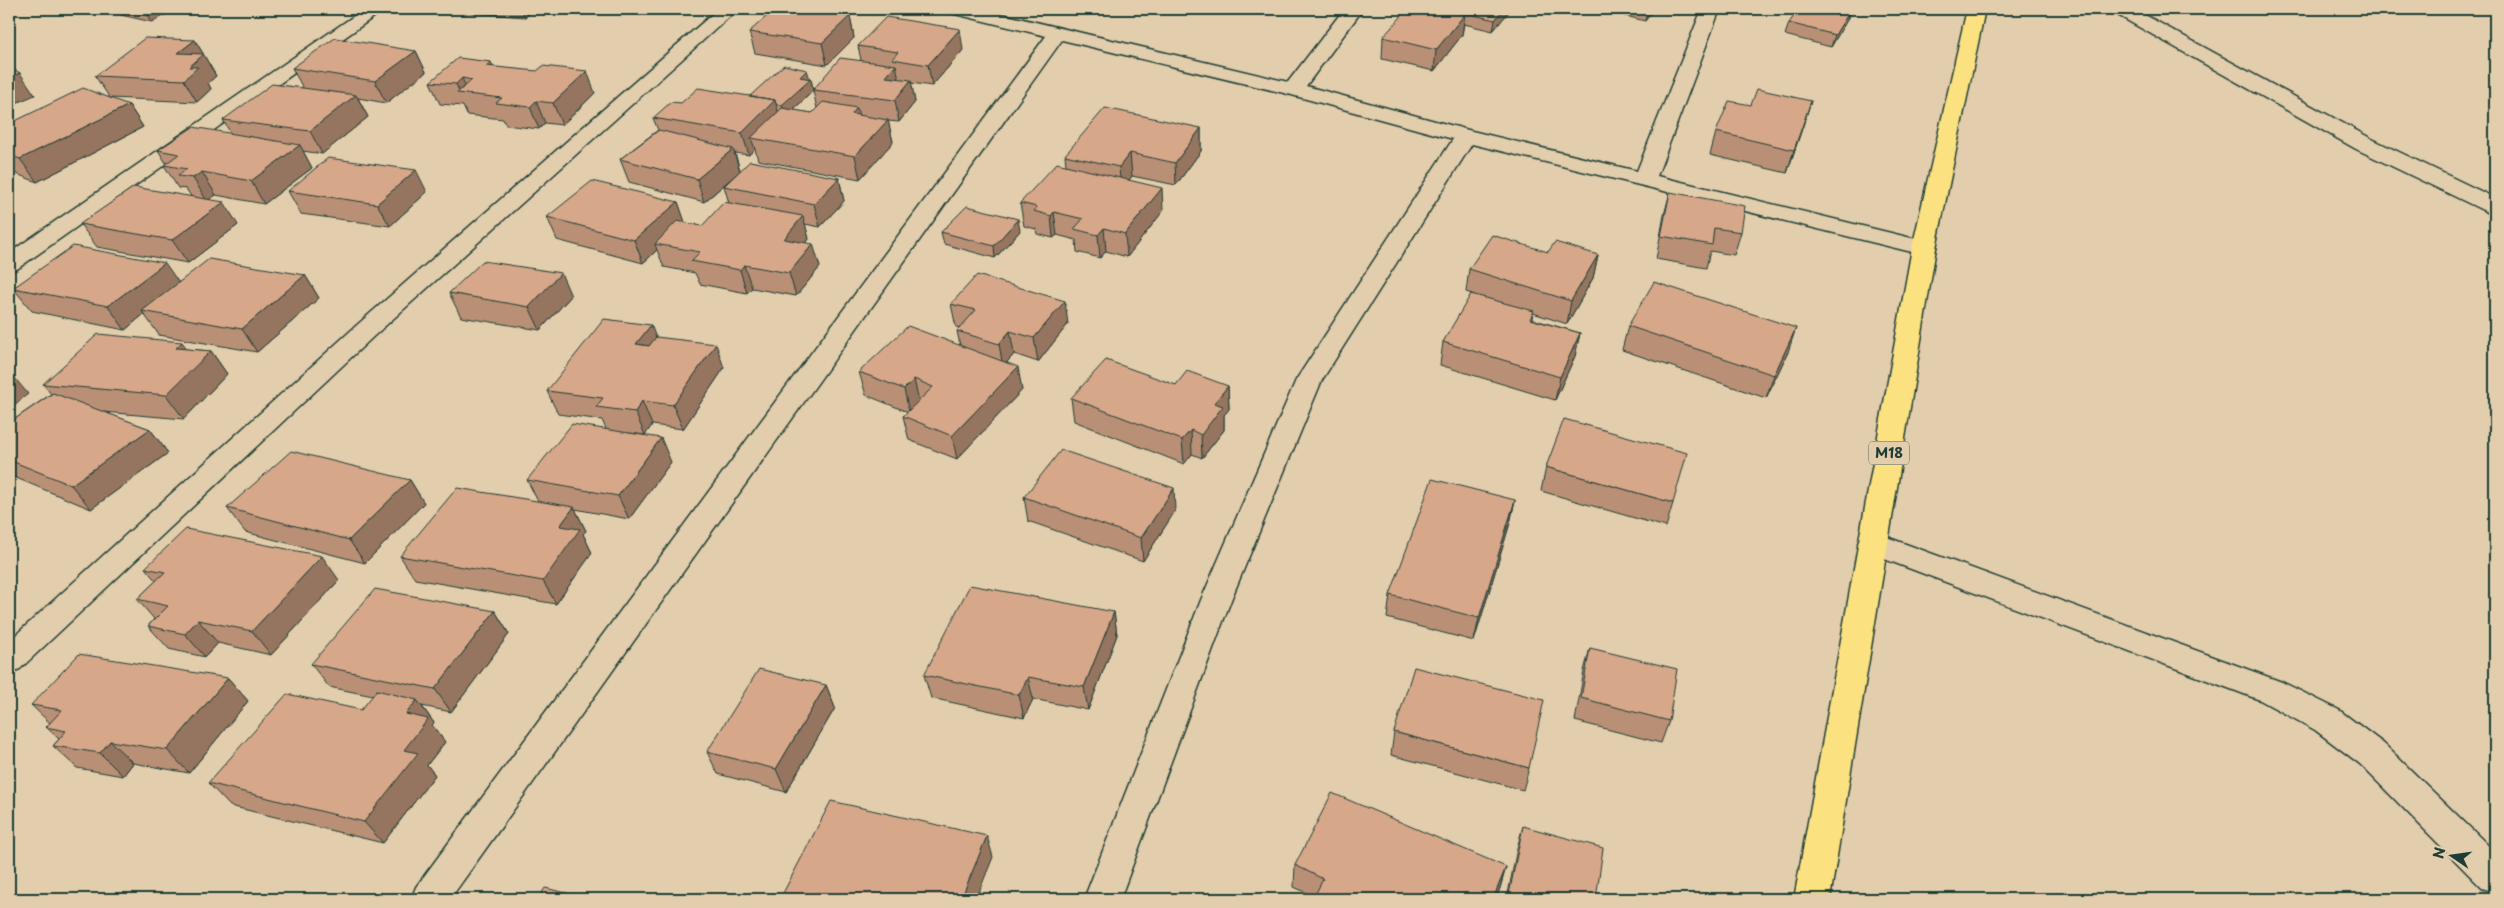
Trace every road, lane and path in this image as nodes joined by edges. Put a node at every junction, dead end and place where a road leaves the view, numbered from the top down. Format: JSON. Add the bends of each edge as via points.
{"nodes":[{"id":1,"x":376,"y":9,"type":"edge"},
{"id":2,"x":729,"y":9,"type":"edge"},
{"id":3,"x":958,"y":9,"type":"edge"},
{"id":4,"x":1354,"y":9,"type":"edge"},
{"id":5,"x":1711,"y":9,"type":"edge"},
{"id":6,"x":1976,"y":9,"type":"edge"},
{"id":7,"x":2121,"y":9,"type":"edge"},
{"id":8,"x":1058,"y":32,"type":"junction"},
{"id":9,"x":1293,"y":89,"type":"junction"},
{"id":10,"x":1466,"y":136,"type":"junction"},
{"id":11,"x":1644,"y":180,"type":"junction"},
{"id":12,"x":2495,"y":207,"type":"edge"},
{"id":13,"x":1924,"y":248,"type":"junction"},
{"id":14,"x":9,"y":264,"type":"edge"},
{"id":15,"x":1873,"y":543,"type":"junction"},
{"id":16,"x":9,"y":660,"type":"edge"},
{"id":17,"x":2495,"y":876,"type":"edge"},
{"id":18,"x":429,"y":899,"type":"edge"},
{"id":19,"x":1102,"y":899,"type":"edge"},
{"id":20,"x":1812,"y":899,"type":"edge"}],
"edges":[{"from":1,"to":14,"type":"street"},
{"from":2,"to":16,"type":"street","via":[[522,188]]},
{"from":3,"to":8,"type":"street"},
{"from":4,"to":9,"type":"street"},
{"from":5,"to":11,"type":"street"},
{"from":6,"to":13,"type":"main road","number":"M18"},
{"from":7,"to":12,"type":"street","via":[[2364,144]]},
{"from":8,"to":9,"type":"street"},
{"from":8,"to":18,"type":"street"},
{"from":9,"to":10,"type":"street"},
{"from":10,"to":11,"type":"street"},
{"from":10,"to":19,"type":"street","via":[[1309,380],[1216,600]]},
{"from":11,"to":13,"type":"street"},
{"from":13,"to":15,"type":"main road","number":"M18"},
{"from":15,"to":17,"type":"street","via":[[2271,691],[2327,720],[2372,754]]},
{"from":15,"to":20,"type":"main road","number":"M18"}]}
